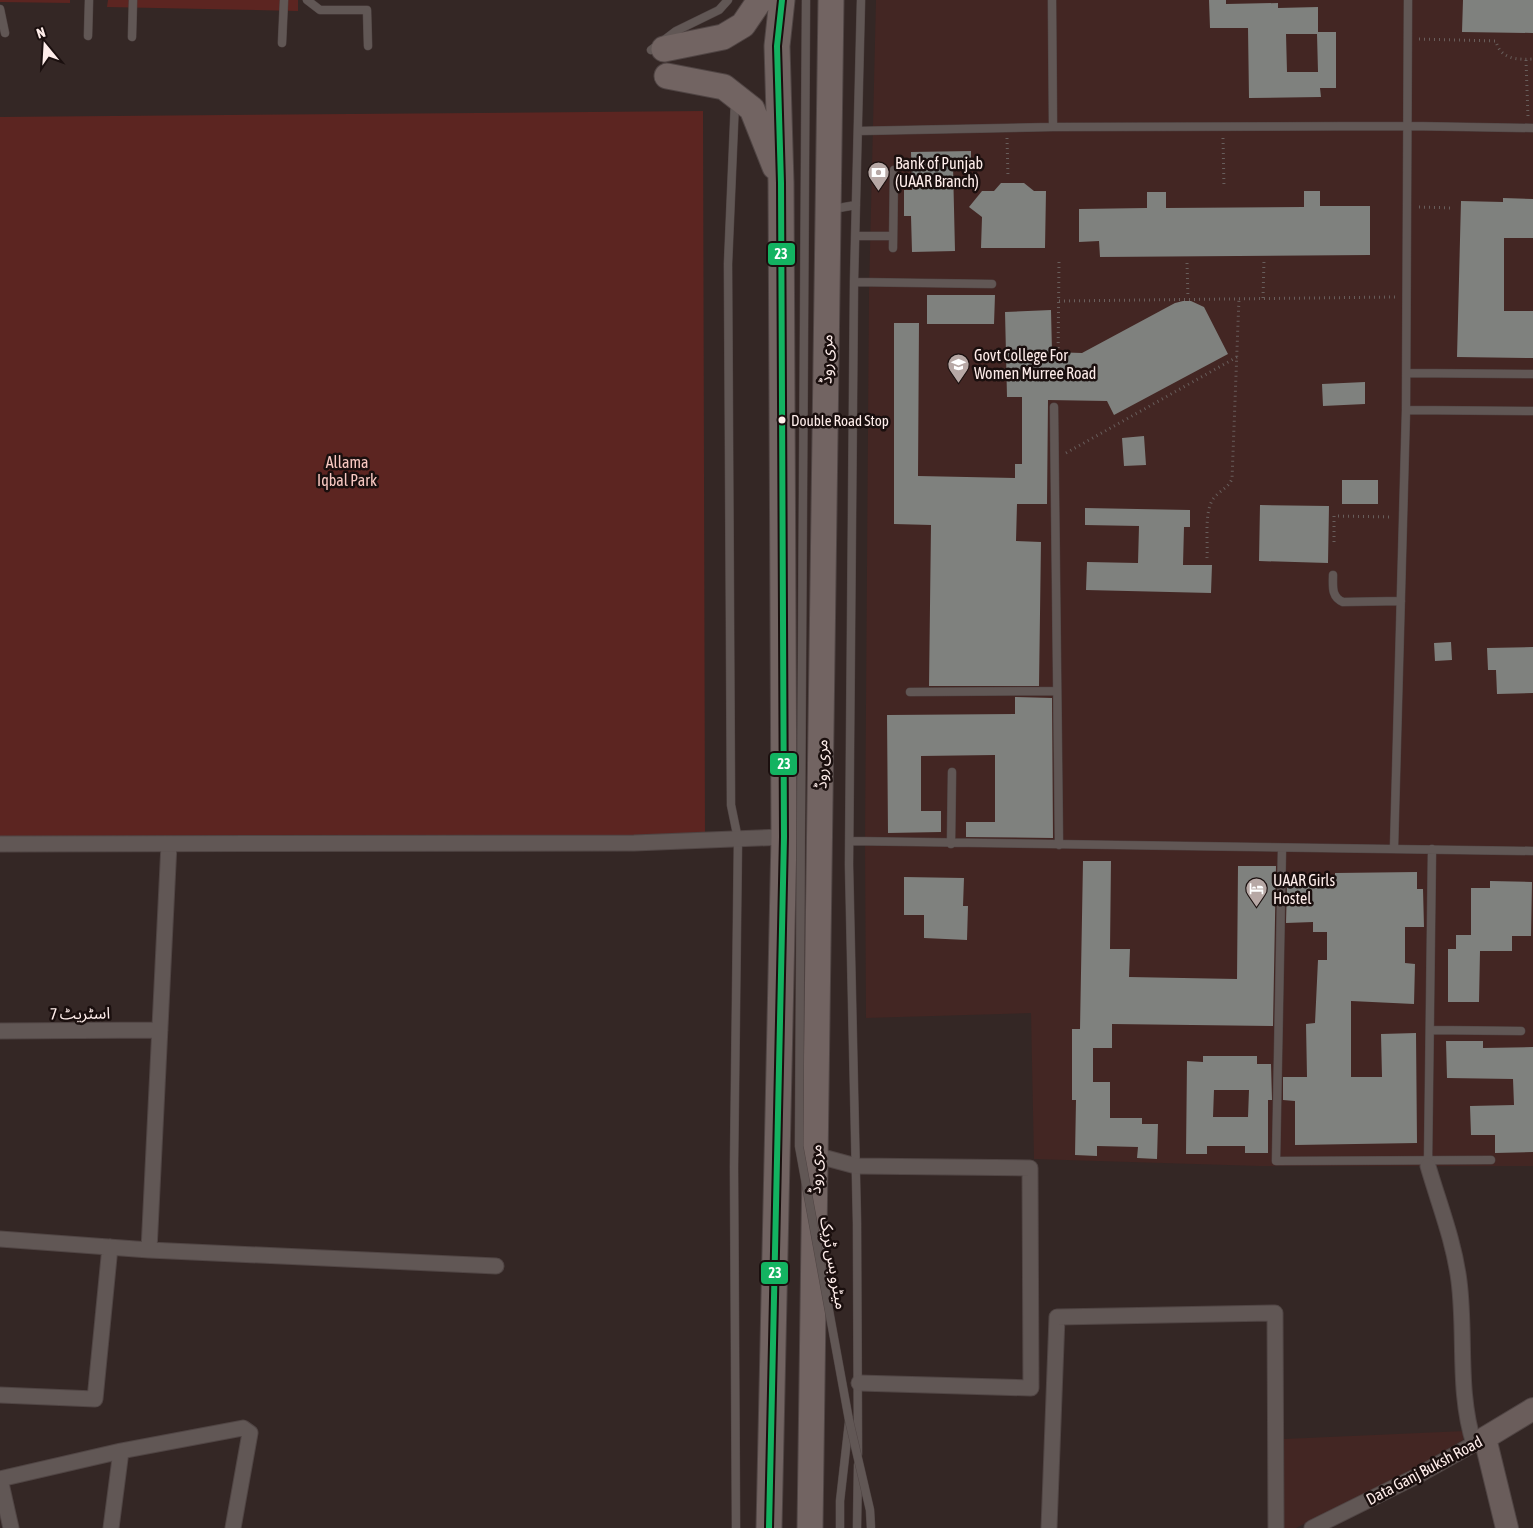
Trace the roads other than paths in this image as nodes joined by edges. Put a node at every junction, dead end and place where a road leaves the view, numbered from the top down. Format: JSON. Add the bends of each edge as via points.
{"nodes":[{"id":1,"x":89,"y":0,"type":"edge"},
{"id":2,"x":133,"y":0,"type":"edge"},
{"id":3,"x":284,"y":0,"type":"edge"},
{"id":4,"x":307,"y":0,"type":"edge"},
{"id":5,"x":728,"y":0,"type":"edge"},
{"id":6,"x":760,"y":0,"type":"edge"},
{"id":7,"x":782,"y":0,"type":"edge"},
{"id":8,"x":806,"y":0,"type":"edge"},
{"id":9,"x":831,"y":0,"type":"edge"},
{"id":10,"x":861,"y":0,"type":"edge"},
{"id":11,"x":1052,"y":0,"type":"edge"},
{"id":12,"x":1408,"y":0,"type":"edge"},
{"id":13,"x":0,"y":9,"type":"edge"},
{"id":14,"x":5,"y":33,"type":"dead end"},
{"id":15,"x":88,"y":36,"type":"dead end"},
{"id":16,"x":132,"y":37,"type":"dead end"},
{"id":17,"x":282,"y":43,"type":"dead end"},
{"id":18,"x":368,"y":46,"type":"dead end"},
{"id":19,"x":658,"y":49,"type":"joint"},
{"id":20,"x":667,"y":76,"type":"dead end"},
{"id":21,"x":735,"y":96,"type":"junction"},
{"id":22,"x":1409,"y":126,"type":"junction"},
{"id":23,"x":1053,"y":127,"type":"junction"},
{"id":24,"x":1531,"y":128,"type":"edge"},
{"id":25,"x":858,"y":131,"type":"junction"},
{"id":26,"x":894,"y":170,"type":"dead end"},
{"id":27,"x":781,"y":183,"type":"junction"},
{"id":28,"x":856,"y":205,"type":"junction"},
{"id":29,"x":828,"y":209,"type":"junction"},
{"id":30,"x":856,"y":236,"type":"junction"},
{"id":31,"x":893,"y":236,"type":"junction"},
{"id":32,"x":893,"y":248,"type":"dead end"},
{"id":33,"x":854,"y":282,"type":"junction"},
{"id":34,"x":992,"y":284,"type":"dead end"},
{"id":35,"x":1407,"y":373,"type":"junction"},
{"id":36,"x":1533,"y":374,"type":"edge"},
{"id":37,"x":1054,"y":407,"type":"dead end"},
{"id":38,"x":1406,"y":410,"type":"junction"},
{"id":39,"x":1533,"y":411,"type":"edge"},
{"id":40,"x":1333,"y":574,"type":"dead end"},
{"id":41,"x":1401,"y":601,"type":"junction"},
{"id":42,"x":1057,"y":691,"type":"junction"},
{"id":43,"x":910,"y":692,"type":"dead end"},
{"id":44,"x":952,"y":772,"type":"dead end"},
{"id":45,"x":784,"y":837,"type":"junction"},
{"id":46,"x":738,"y":839,"type":"junction"},
{"id":47,"x":850,"y":842,"type":"junction"},
{"id":48,"x":0,"y":844,"type":"edge"},
{"id":49,"x":169,"y":844,"type":"junction"},
{"id":50,"x":951,"y":844,"type":"junction"},
{"id":51,"x":1059,"y":845,"type":"junction"},
{"id":52,"x":1282,"y":848,"type":"junction"},
{"id":53,"x":1394,"y":848,"type":"junction"},
{"id":54,"x":1432,"y":849,"type":"junction"},
{"id":55,"x":1533,"y":851,"type":"edge"},
{"id":56,"x":160,"y":1030,"type":"junction"},
{"id":57,"x":1431,"y":1030,"type":"junction"},
{"id":58,"x":0,"y":1031,"type":"edge"},
{"id":59,"x":1521,"y":1031,"type":"dead end"},
{"id":60,"x":816,"y":1155,"type":"junction"},
{"id":61,"x":1491,"y":1160,"type":"dead end"},
{"id":62,"x":1428,"y":1163,"type":"junction"},
{"id":63,"x":856,"y":1166,"type":"junction"},
{"id":64,"x":0,"y":1239,"type":"edge"},
{"id":65,"x":110,"y":1247,"type":"junction"},
{"id":66,"x":149,"y":1250,"type":"junction"},
{"id":67,"x":496,"y":1266,"type":"dead end"},
{"id":68,"x":859,"y":1383,"type":"junction"},
{"id":69,"x":0,"y":1396,"type":"edge"},
{"id":70,"x":1533,"y":1409,"type":"edge"},
{"id":71,"x":849,"y":1420,"type":"junction"},
{"id":72,"x":1479,"y":1441,"type":"junction"},
{"id":73,"x":121,"y":1451,"type":"junction"},
{"id":74,"x":0,"y":1478,"type":"edge"},
{"id":75,"x":11,"y":1528,"type":"edge"},
{"id":76,"x":111,"y":1528,"type":"edge"},
{"id":77,"x":233,"y":1528,"type":"edge"},
{"id":78,"x":736,"y":1528,"type":"edge"},
{"id":79,"x":769,"y":1528,"type":"edge"},
{"id":80,"x":810,"y":1528,"type":"edge"},
{"id":81,"x":840,"y":1528,"type":"edge"},
{"id":82,"x":857,"y":1528,"type":"edge"},
{"id":83,"x":871,"y":1528,"type":"edge"},
{"id":84,"x":1049,"y":1528,"type":"edge"},
{"id":85,"x":1276,"y":1528,"type":"edge"},
{"id":86,"x":1312,"y":1528,"type":"edge"},
{"id":87,"x":1507,"y":1528,"type":"edge"}],
"edges":[{"from":1,"to":15,"type":"lane"},
{"from":2,"to":16,"type":"lane"},
{"from":3,"to":17,"type":"lane"},
{"from":4,"to":18,"type":"lane","via":[[320,10],[367,10]]},
{"from":5,"to":19,"type":"lane","via":[[719,10],[676,31]]},
{"from":6,"to":19,"type":"main road","via":[[743,25],[723,36]]},
{"from":7,"to":27,"type":"main road","via":[[777,46]]},
{"from":8,"to":71,"type":"lane","name":"میٹرو بس ٹریک","bridge":true,"via":[[799,1146]]},
{"from":9,"to":29,"type":"main road","name":"مری روڈ"},
{"from":10,"to":25,"type":"lane"},
{"from":11,"to":23,"type":"lane"},
{"from":12,"to":22,"type":"lane"},
{"from":13,"to":14,"type":"lane"},
{"from":20,"to":21,"type":"main road","via":[[724,87]]},
{"from":21,"to":27,"type":"main road","via":[[752,109]]},
{"from":21,"to":46,"type":"lane","via":[[728,264],[731,805]]},
{"from":22,"to":23,"type":"lane"},
{"from":22,"to":24,"type":"lane"},
{"from":22,"to":35,"type":"lane"},
{"from":23,"to":25,"type":"lane"},
{"from":25,"to":28,"type":"lane"},
{"from":26,"to":31,"type":"lane"},
{"from":27,"to":45,"type":"main road"},
{"from":28,"to":29,"type":"lane"},
{"from":28,"to":30,"type":"lane"},
{"from":29,"to":60,"type":"main road","name":"مری روڈ"},
{"from":30,"to":31,"type":"lane"},
{"from":30,"to":33,"type":"lane"},
{"from":31,"to":32,"type":"lane"},
{"from":33,"to":34,"type":"lane"},
{"from":33,"to":47,"type":"lane"},
{"from":35,"to":36,"type":"lane"},
{"from":35,"to":38,"type":"lane"},
{"from":37,"to":42,"type":"lane"},
{"from":38,"to":39,"type":"lane"},
{"from":38,"to":41,"type":"lane"},
{"from":40,"to":41,"type":"lane","via":[[1333,592],[1343,602]]},
{"from":41,"to":53,"type":"lane"},
{"from":42,"to":43,"type":"lane"},
{"from":42,"to":51,"type":"lane"},
{"from":44,"to":50,"type":"lane"},
{"from":45,"to":46,"type":"street"},
{"from":45,"to":79,"type":"main road"},
{"from":46,"to":49,"type":"street","via":[[634,843]]},
{"from":46,"to":78,"type":"lane","via":[[734,1167]]},
{"from":47,"to":50,"type":"lane"},
{"from":47,"to":63,"type":"lane"},
{"from":48,"to":49,"type":"street"},
{"from":49,"to":56,"type":"street"},
{"from":50,"to":51,"type":"lane"},
{"from":51,"to":52,"type":"lane"},
{"from":52,"to":53,"type":"lane"},
{"from":52,"to":62,"type":"lane","via":[[1276,1161]]},
{"from":53,"to":54,"type":"lane"},
{"from":54,"to":55,"type":"lane"},
{"from":54,"to":57,"type":"lane"},
{"from":56,"to":58,"type":"street","name":"اسٹریٹ 7"},
{"from":56,"to":66,"type":"street"},
{"from":57,"to":59,"type":"lane"},
{"from":57,"to":62,"type":"lane"},
{"from":60,"to":63,"type":"street"},
{"from":60,"to":80,"type":"main road","name":"مری روڈ"},
{"from":61,"to":62,"type":"lane"},
{"from":62,"to":72,"type":"street","via":[[1453,1247],[1459,1282],[1466,1419]]},
{"from":63,"to":68,"type":"lane"},
{"from":63,"to":68,"type":"street","via":[[1030,1168],[1030,1388]]},
{"from":64,"to":65,"type":"street"},
{"from":65,"to":66,"type":"street"},
{"from":65,"to":69,"type":"street","via":[[95,1399]]},
{"from":66,"to":67,"type":"street"},
{"from":68,"to":82,"type":"lane"},
{"from":70,"to":72,"type":"street","name":"Data Ganj Buksh Road"},
{"from":71,"to":81,"type":"lane","name":"میٹرو بس ٹریک"},
{"from":71,"to":83,"type":"lane","name":"میٹرو بس ٹریک","bridge":true,"via":[[870,1510]]},
{"from":72,"to":86,"type":"street","name":"Data Ganj Buksh Road"},
{"from":72,"to":87,"type":"street"},
{"from":73,"to":74,"type":"street"},
{"from":73,"to":76,"type":"street"},
{"from":73,"to":77,"type":"street","via":[[248,1429],[250,1433]]},
{"from":74,"to":75,"type":"street"},
{"from":84,"to":85,"type":"street","via":[[1057,1317],[1275,1313]]}]}
